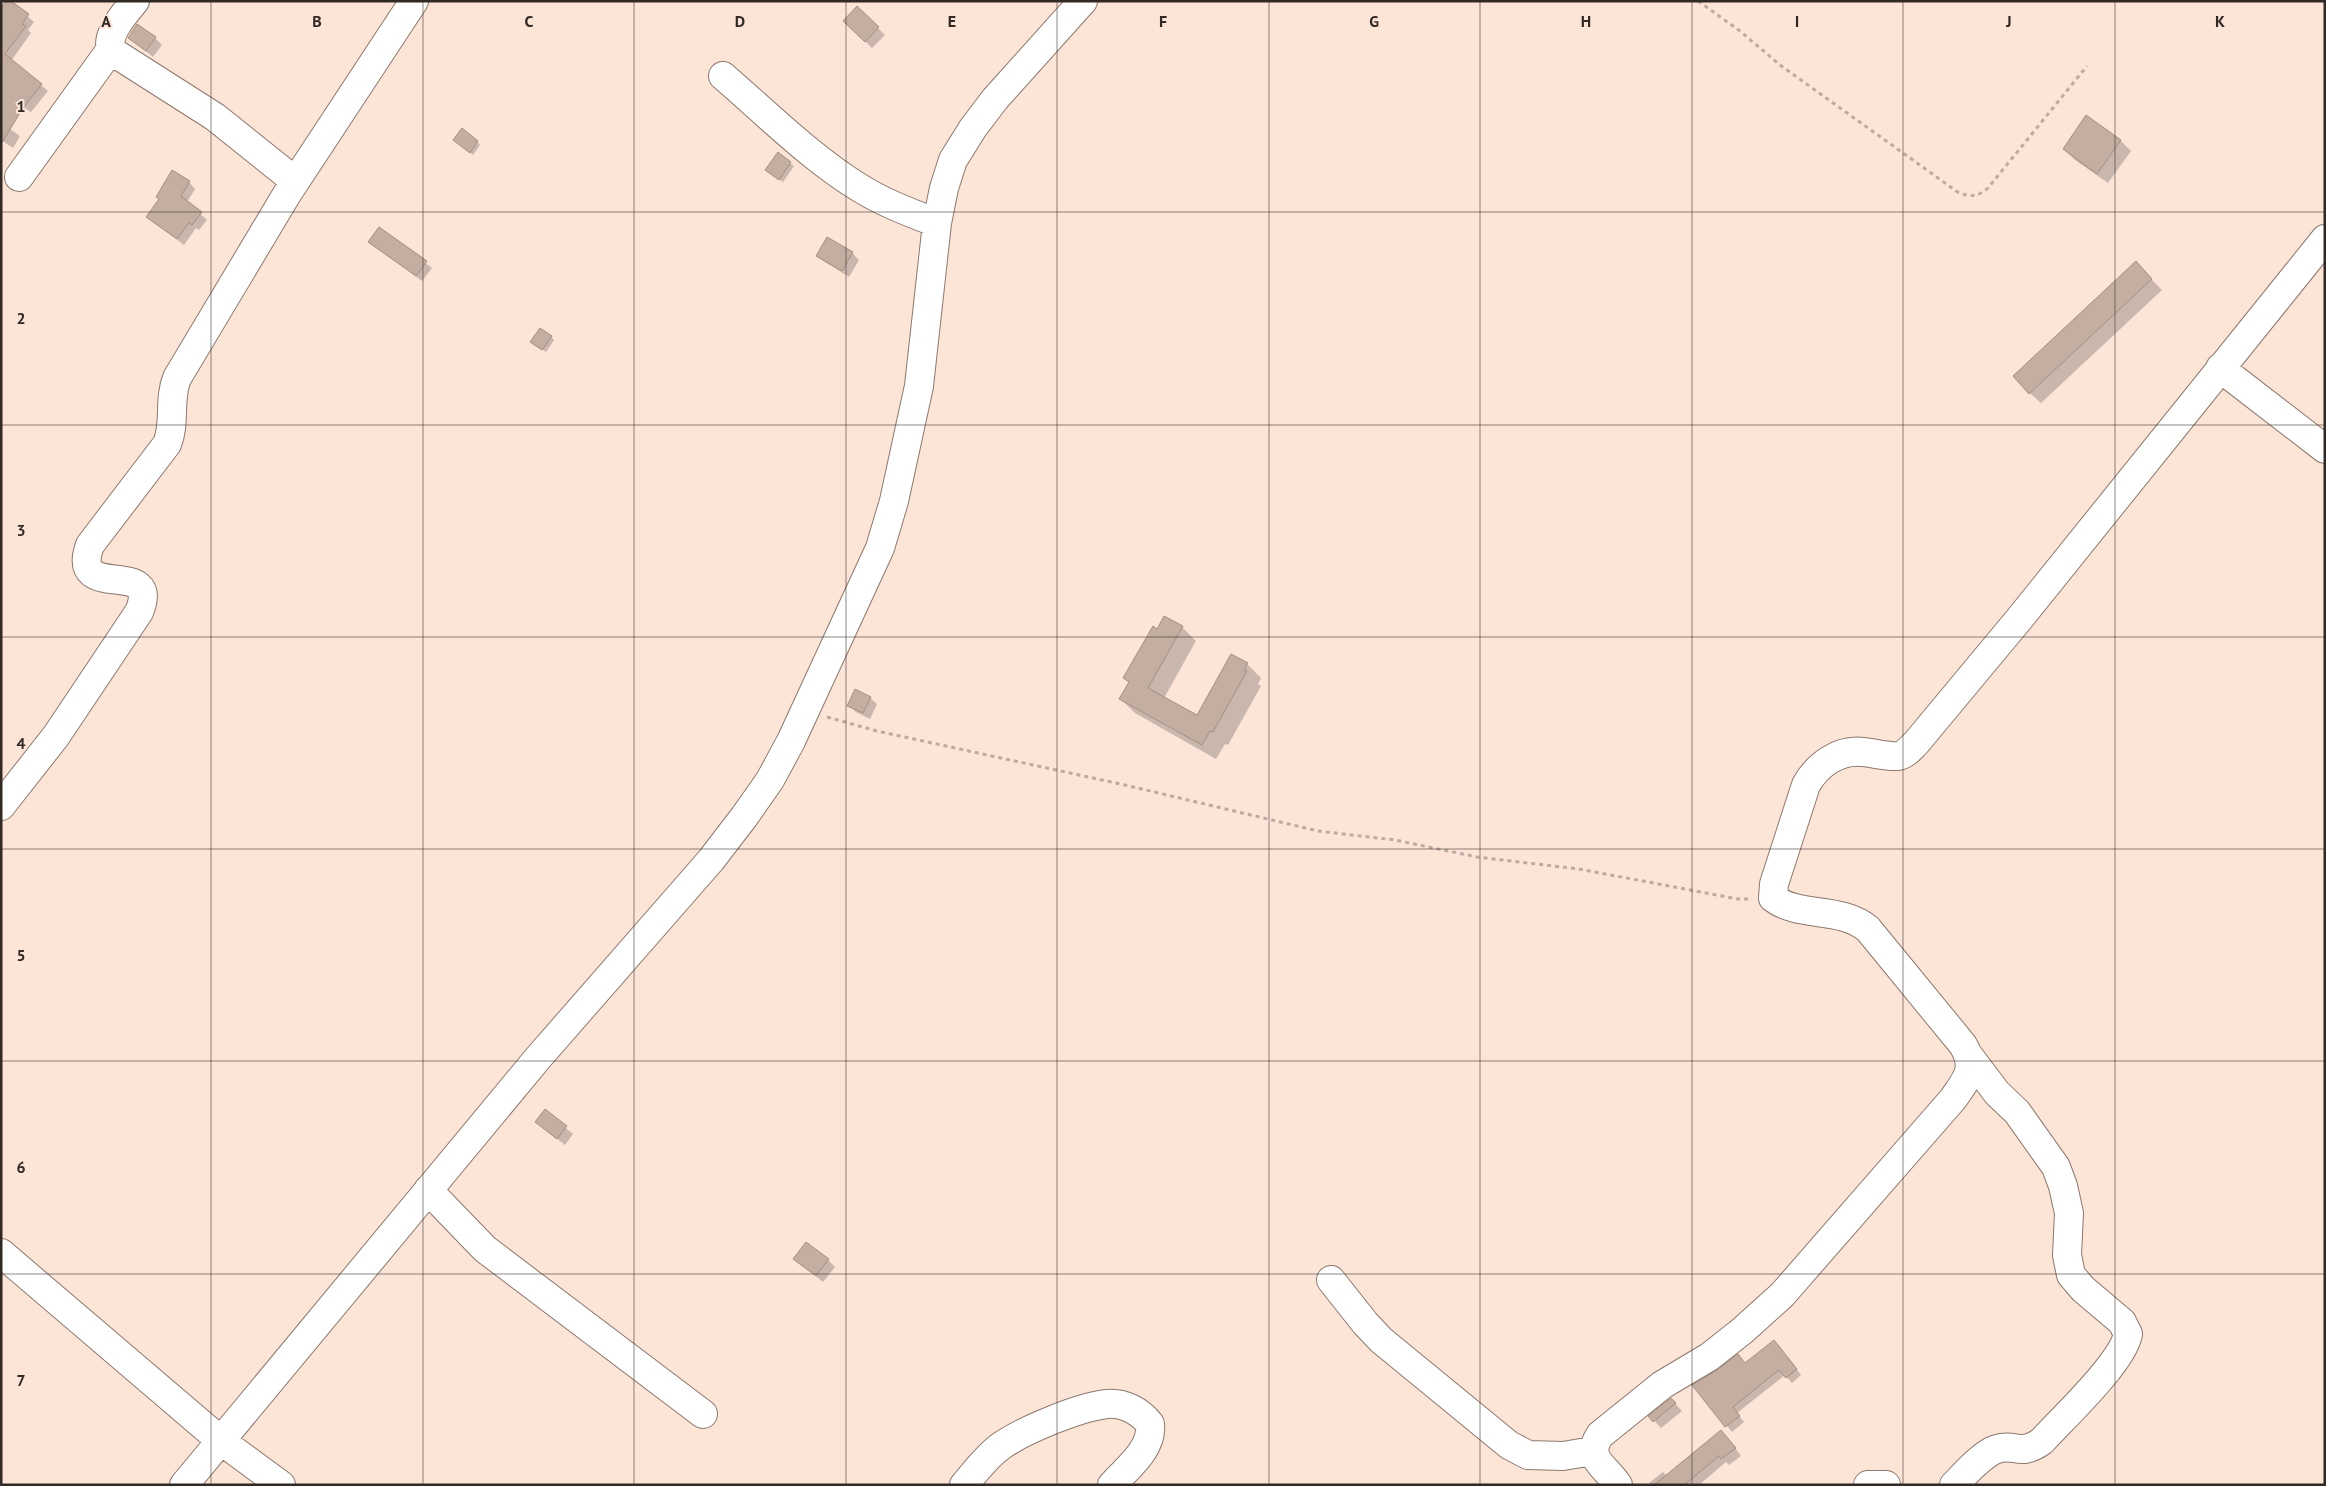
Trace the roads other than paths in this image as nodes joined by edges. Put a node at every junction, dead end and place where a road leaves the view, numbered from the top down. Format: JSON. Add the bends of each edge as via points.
{"nodes":[{"id":1,"x":135,"y":1,"type":"edge"},
{"id":2,"x":414,"y":1,"type":"edge"},
{"id":3,"x":1083,"y":1,"type":"edge"},
{"id":4,"x":111,"y":49,"type":"junction"},
{"id":5,"x":724,"y":76,"type":"dead end"},
{"id":6,"x":19,"y":176,"type":"dead end"},
{"id":7,"x":294,"y":182,"type":"junction"},
{"id":8,"x":937,"y":223,"type":"junction"},
{"id":9,"x":2325,"y":239,"type":"edge"},
{"id":10,"x":2220,"y":368,"type":"junction"},
{"id":11,"x":2325,"y":449,"type":"edge"},
{"id":12,"x":1,"y":806,"type":"edge"},
{"id":13,"x":1969,"y":1056,"type":"junction"},
{"id":14,"x":428,"y":1190,"type":"junction"},
{"id":15,"x":1,"y":1253,"type":"edge"},
{"id":16,"x":1331,"y":1280,"type":"dead end"},
{"id":17,"x":703,"y":1414,"type":"dead end"},
{"id":18,"x":220,"y":1440,"type":"junction"},
{"id":19,"x":1593,"y":1451,"type":"junction"},
{"id":20,"x":184,"y":1485,"type":"edge"},
{"id":21,"x":281,"y":1485,"type":"edge"},
{"id":22,"x":964,"y":1485,"type":"edge"},
{"id":23,"x":1112,"y":1485,"type":"edge"},
{"id":24,"x":1618,"y":1485,"type":"edge"},
{"id":25,"x":1868,"y":1485,"type":"edge"},
{"id":26,"x":1886,"y":1485,"type":"edge"},
{"id":27,"x":1954,"y":1485,"type":"edge"}],
"edges":[{"from":1,"to":4,"type":"street","via":[[114,31]]},
{"from":2,"to":7,"type":"street"},
{"from":3,"to":8,"type":"street","via":[[972,128],[953,160]]},
{"from":4,"to":6,"type":"street"},
{"from":4,"to":7,"type":"street","via":[[215,117]]},
{"from":5,"to":8,"type":"street","via":[[860,189]]},
{"from":7,"to":12,"type":"street","via":[[177,378],[171,398],[173,426],[167,444],[90,545],[85,565],[95,575],[130,582],[142,590],[144,602],[56,736]]},
{"from":8,"to":14,"type":"street","via":[[919,386],[894,501],[880,548],[770,780],[711,860],[626,955]]},
{"from":9,"to":10,"type":"street"},
{"from":10,"to":11,"type":"street"},
{"from":10,"to":13,"type":"street","via":[[2020,618],[1907,752],[1899,756],[1860,751],[1845,753],[1821,764],[1806,785],[1774,884],[1773,898],[1785,905],[1859,922]]},
{"from":13,"to":19,"type":"street","via":[[1970,1069],[1953,1099],[1782,1295],[1709,1357],[1662,1385],[1600,1435]]},
{"from":13,"to":27,"type":"street","via":[[1997,1093],[2017,1112],[2056,1167],[2069,1213],[2067,1255],[2071,1275],[2122,1322],[2128,1334],[2122,1350],[2104,1373],[2042,1441],[2024,1450],[1994,1450]]},
{"from":14,"to":17,"type":"street","via":[[485,1249]]},
{"from":14,"to":18,"type":"street"},
{"from":15,"to":18,"type":"street"},
{"from":16,"to":19,"type":"street","via":[[1381,1340],[1508,1445],[1528,1454],[1562,1456]]},
{"from":18,"to":20,"type":"street"},
{"from":18,"to":21,"type":"street"},
{"from":19,"to":24,"type":"street"},
{"from":22,"to":23,"type":"street","via":[[999,1447],[1018,1435],[1107,1404],[1134,1410],[1150,1424],[1151,1433],[1142,1451]]},
{"from":25,"to":26,"type":"street"}]}
